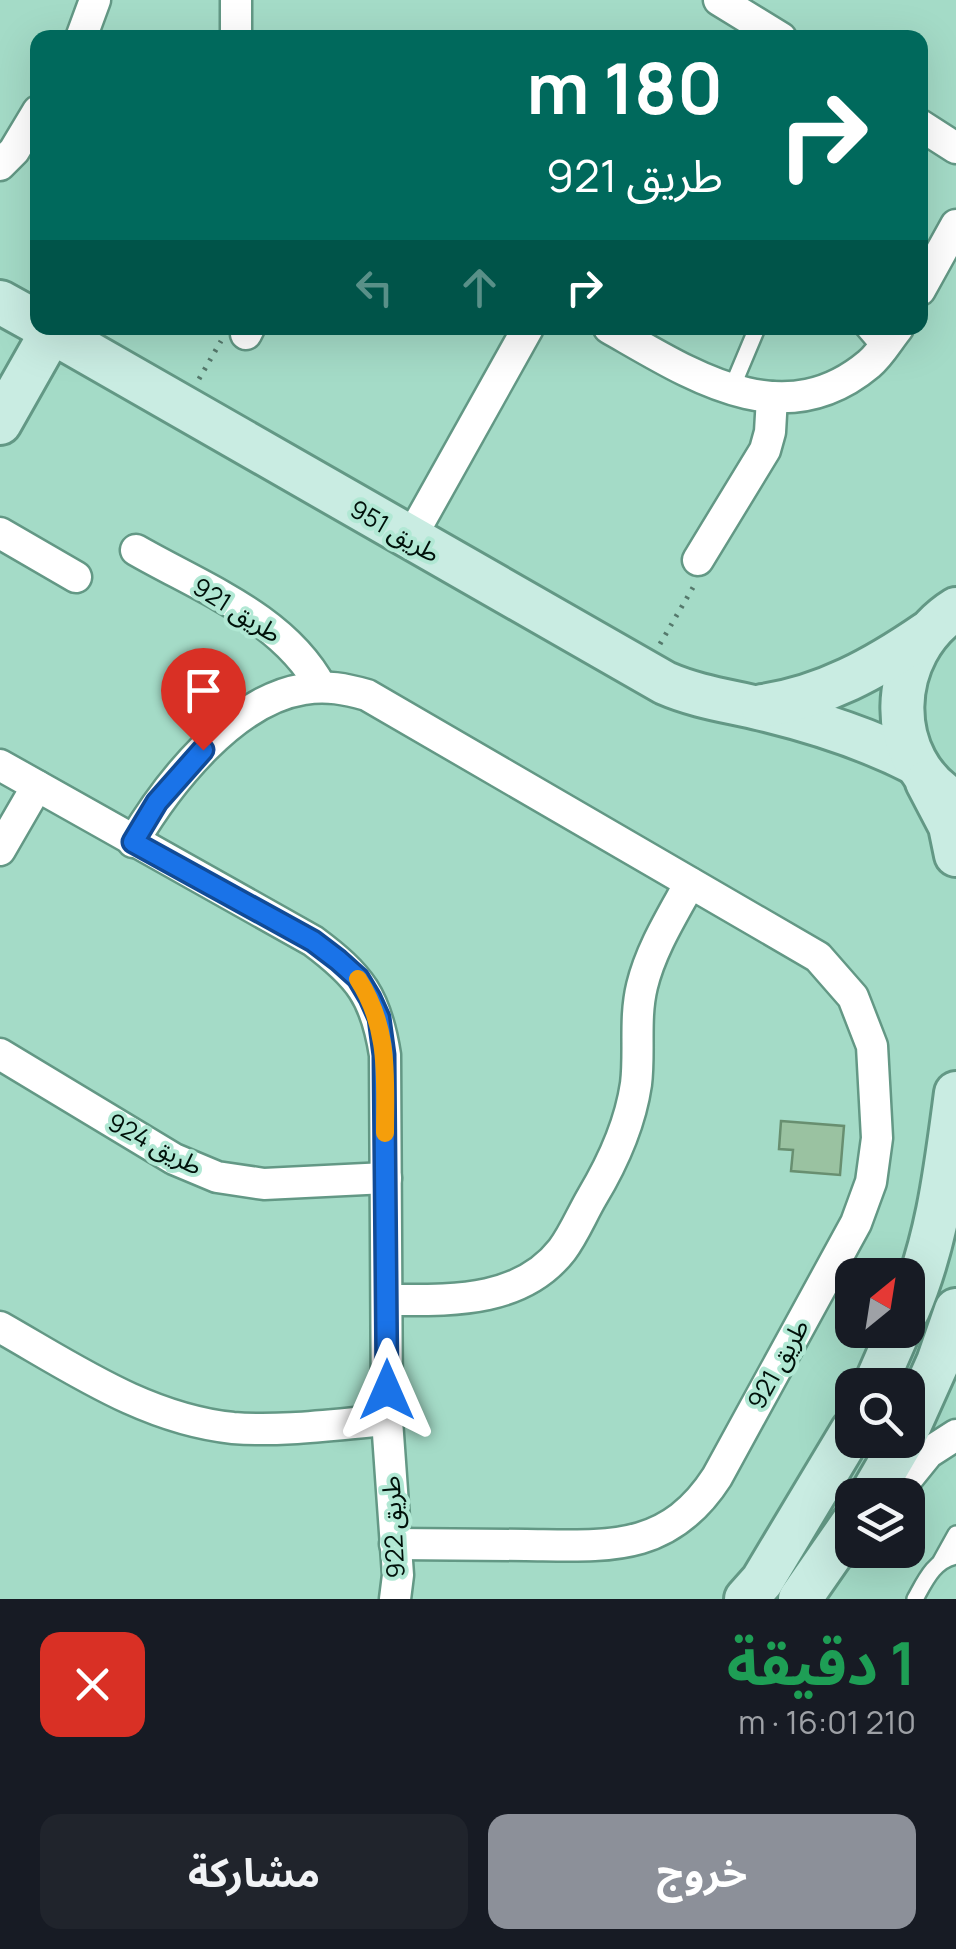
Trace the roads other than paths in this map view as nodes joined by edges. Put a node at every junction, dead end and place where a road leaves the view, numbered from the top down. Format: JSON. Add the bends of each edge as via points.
{"nodes":[{"id":1,"x":95,"y":0,"type":"edge"},
{"id":2,"x":236,"y":0,"type":"edge"},
{"id":3,"x":738,"y":5,"type":"edge"},
{"id":4,"x":84,"y":30,"type":"edge"},
{"id":5,"x":236,"y":30,"type":"edge"},
{"id":6,"x":771,"y":30,"type":"edge"},
{"id":7,"x":30,"y":124,"type":"edge"},
{"id":8,"x":928,"y":130,"type":"edge"},
{"id":9,"x":956,"y":148,"type":"edge"},
{"id":10,"x":0,"y":165,"type":"edge"},
{"id":11,"x":956,"y":225,"type":"edge"},
{"id":12,"x":928,"y":276,"type":"edge"},
{"id":13,"x":0,"y":302,"type":"edge"},
{"id":14,"x":30,"y":319,"type":"edge"},
{"id":15,"x":41,"y":335,"type":"edge"},
{"id":16,"x":59,"y":335,"type":"edge"},
{"id":17,"x":524,"y":335,"type":"edge"},
{"id":18,"x":621,"y":335,"type":"edge"},
{"id":19,"x":754,"y":335,"type":"edge"},
{"id":20,"x":881,"y":335,"type":"edge"},
{"id":21,"x":731,"y":390,"type":"junction"},
{"id":22,"x":772,"y":397,"type":"junction"},
{"id":23,"x":0,"y":423,"type":"edge"},
{"id":24,"x":0,"y":533,"type":"edge"},
{"id":25,"x":410,"y":540,"type":"junction"},
{"id":26,"x":136,"y":550,"type":"dead end"},
{"id":27,"x":698,"y":560,"type":"road end"},
{"id":28,"x":76,"y":576,"type":"dead end"},
{"id":29,"x":944,"y":612,"type":"edge"},
{"id":30,"x":321,"y":687,"type":"junction"},
{"id":31,"x":756,"y":707,"type":"junction"},
{"id":32,"x":0,"y":765,"type":"edge"},
{"id":33,"x":919,"y":768,"type":"junction"},
{"id":34,"x":37,"y":786,"type":"junction"},
{"id":35,"x":956,"y":802,"type":"edge"},
{"id":36,"x":133,"y":842,"type":"junction"},
{"id":37,"x":0,"y":850,"type":"edge"},
{"id":38,"x":956,"y":854,"type":"edge"},
{"id":39,"x":690,"y":883,"type":"junction"},
{"id":40,"x":0,"y":1054,"type":"edge"},
{"id":41,"x":956,"y":1093,"type":"edge"},
{"id":42,"x":386,"y":1178,"type":"junction"},
{"id":43,"x":925,"y":1264,"type":"edge"},
{"id":44,"x":386,"y":1300,"type":"junction"},
{"id":45,"x":956,"y":1310,"type":"edge"},
{"id":46,"x":0,"y":1327,"type":"edge"},
{"id":47,"x":925,"y":1391,"type":"edge"},
{"id":48,"x":387,"y":1420,"type":"junction"},
{"id":49,"x":956,"y":1435,"type":"edge"},
{"id":50,"x":836,"y":1458,"type":"edge"},
{"id":51,"x":908,"y":1478,"type":"edge"},
{"id":52,"x":956,"y":1534,"type":"edge"},
{"id":53,"x":395,"y":1544,"type":"junction"},
{"id":54,"x":835,"y":1552,"type":"edge"},
{"id":55,"x":948,"y":1559,"type":"edge"},
{"id":56,"x":395,"y":1599,"type":"edge"},
{"id":57,"x":746,"y":1599,"type":"edge"},
{"id":58,"x":800,"y":1599,"type":"edge"},
{"id":59,"x":916,"y":1599,"type":"edge"}],
"edges":[{"from":1,"to":4,"type":"street"},
{"from":2,"to":5,"type":"street"},
{"from":3,"to":6,"type":"street"},
{"from":7,"to":10,"type":"street"},
{"from":8,"to":9,"type":"street"},
{"from":11,"to":12,"type":"street"},
{"from":13,"to":14,"type":"street","name":"طريق 951"},
{"from":15,"to":23,"type":"street"},
{"from":16,"to":25,"type":"street","name":"طريق 951"},
{"from":17,"to":25,"type":"street"},
{"from":18,"to":21,"type":"street"},
{"from":19,"to":21,"type":"lane"},
{"from":20,"to":22,"type":"street","via":[[872,362],[834,387]]},
{"from":21,"to":22,"type":"street"},
{"from":22,"to":27,"type":"street","via":[[765,450]]},
{"from":24,"to":28,"type":"street"},
{"from":25,"to":31,"type":"street","name":"طريق 951","via":[[687,693]]},
{"from":26,"to":30,"type":"street","name":"طريق 921","via":[[272,628]]},
{"from":29,"to":31,"type":"street","name":"طريق 951","via":[[864,673],[796,701]]},
{"from":29,"to":33,"type":"street","via":[[902,686],[902,725]]},
{"from":30,"to":36,"type":"street","name":"طريق 921","via":[[272,699],[220,734],[157,802]]},
{"from":30,"to":39,"type":"street","name":"طريق 921","via":[[387,704]]},
{"from":31,"to":33,"type":"street","name":"طريق 951","via":[[856,735]]},
{"from":32,"to":34,"type":"street","name":"طريق 922"},
{"from":33,"to":35,"type":"street","name":"طريق 951"},
{"from":33,"to":38,"type":"street","via":[[950,826]]},
{"from":34,"to":36,"type":"street","name":"طريق 922"},
{"from":34,"to":37,"type":"street"},
{"from":36,"to":42,"type":"street","name":"طريق 922","via":[[313,941],[358,978],[382,1037]]},
{"from":39,"to":44,"type":"street","via":[[640,990],[636,1085],[627,1124],[563,1248],[524,1282],[499,1292]]},
{"from":39,"to":53,"type":"street","name":"طريق 921","via":[[818,958],[862,1013],[874,1064],[876,1138],[871,1182],[856,1223],[717,1477],[669,1527],[602,1546]]},
{"from":40,"to":42,"type":"street","name":"طريق 924","via":[[174,1159],[218,1177],[264,1184]]},
{"from":41,"to":43,"type":"street","via":[[940,1213]]},
{"from":42,"to":44,"type":"street","name":"طريق 922"},
{"from":44,"to":48,"type":"street","name":"طريق 922"},
{"from":45,"to":47,"type":"street"},
{"from":46,"to":48,"type":"street","via":[[116,1392],[186,1419],[260,1429]]},
{"from":48,"to":53,"type":"street","name":"طريق 922"},
{"from":49,"to":51,"type":"street","via":[[928,1453]]},
{"from":50,"to":57,"type":"street"},
{"from":52,"to":55,"type":"lane"},
{"from":53,"to":56,"type":"street","name":"طريق 922"},
{"from":54,"to":58,"type":"street"},
{"from":55,"to":59,"type":"lane","via":[[933,1569]]}]}
